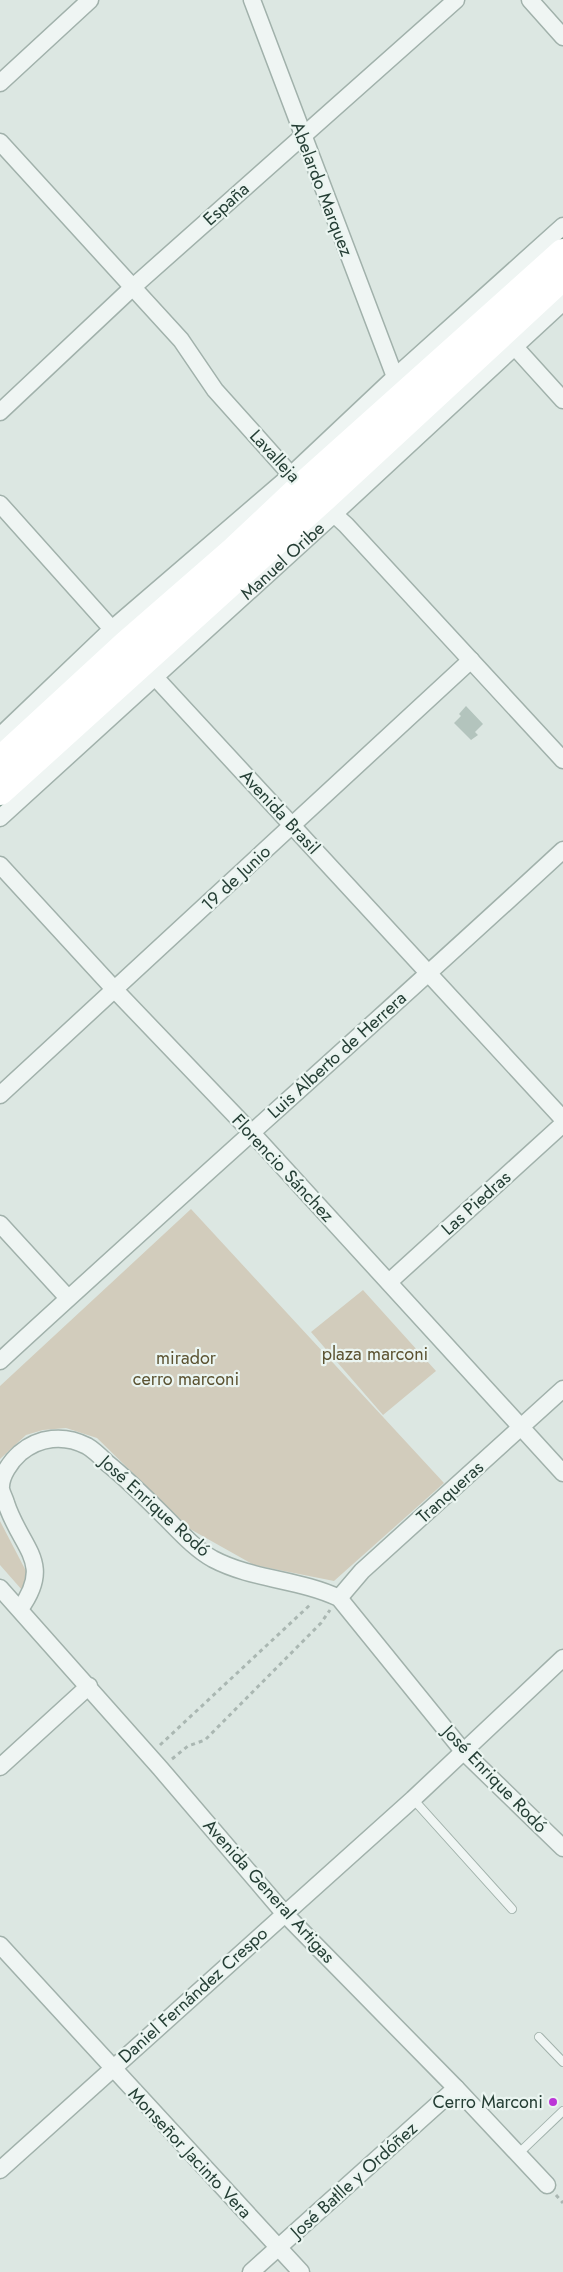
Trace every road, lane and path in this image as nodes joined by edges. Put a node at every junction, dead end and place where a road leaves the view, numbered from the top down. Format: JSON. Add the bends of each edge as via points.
{"nodes":[{"id":1,"x":90,"y":0,"type":"edge"},
{"id":2,"x":252,"y":0,"type":"edge"},
{"id":3,"x":456,"y":0,"type":"edge"},
{"id":4,"x":530,"y":0,"type":"edge"},
{"id":5,"x":563,"y":37,"type":"edge"},
{"id":6,"x":0,"y":83,"type":"edge"},
{"id":7,"x":301,"y":135,"type":"junction"},
{"id":8,"x":0,"y":142,"type":"edge"},
{"id":9,"x":563,"y":226,"type":"edge"},
{"id":10,"x":563,"y":252,"type":"edge"},
{"id":11,"x":563,"y":276,"type":"edge"},
{"id":12,"x":134,"y":287,"type":"junction"},
{"id":13,"x":563,"y":302,"type":"edge"},
{"id":14,"x":514,"y":346,"type":"junction"},
{"id":15,"x":395,"y":377,"type":"junction"},
{"id":16,"x":563,"y":400,"type":"edge"},
{"id":17,"x":0,"y":412,"type":"edge"},
{"id":18,"x":312,"y":494,"type":"junction"},
{"id":19,"x":0,"y":504,"type":"edge"},
{"id":20,"x":134,"y":652,"type":"junction"},
{"id":21,"x":470,"y":660,"type":"junction"},
{"id":22,"x":0,"y":736,"type":"edge"},
{"id":23,"x":563,"y":760,"type":"edge"},
{"id":24,"x":0,"y":761,"type":"edge"},
{"id":25,"x":0,"y":791,"type":"edge"},
{"id":26,"x":0,"y":818,"type":"edge"},
{"id":27,"x":293,"y":826,"type":"junction"},
{"id":28,"x":563,"y":850,"type":"edge"},
{"id":29,"x":0,"y":864,"type":"edge"},
{"id":30,"x":429,"y":973,"type":"junction"},
{"id":31,"x":114,"y":990,"type":"junction"},
{"id":32,"x":0,"y":1095,"type":"edge"},
{"id":33,"x":563,"y":1119,"type":"edge"},
{"id":34,"x":563,"y":1124,"type":"edge"},
{"id":35,"x":251,"y":1132,"type":"junction"},
{"id":36,"x":0,"y":1224,"type":"edge"},
{"id":37,"x":389,"y":1282,"type":"junction"},
{"id":38,"x":68,"y":1298,"type":"junction"},
{"id":39,"x":0,"y":1361,"type":"edge"},
{"id":40,"x":563,"y":1390,"type":"edge"},
{"id":41,"x":521,"y":1427,"type":"junction"},
{"id":42,"x":563,"y":1473,"type":"edge"},
{"id":43,"x":0,"y":1588,"type":"edge"},
{"id":44,"x":324,"y":1591,"type":"junction"},
{"id":45,"x":339,"y":1598,"type":"junction"},
{"id":46,"x":20,"y":1609,"type":"junction"},
{"id":47,"x":563,"y":1658,"type":"edge"},
{"id":48,"x":89,"y":1686,"type":"junction"},
{"id":49,"x":463,"y":1751,"type":"junction"},
{"id":50,"x":149,"y":1756,"type":"junction"},
{"id":51,"x":0,"y":1767,"type":"edge"},
{"id":52,"x":160,"y":1768,"type":"junction"},
{"id":53,"x":412,"y":1799,"type":"junction"},
{"id":54,"x":563,"y":1848,"type":"edge"},
{"id":55,"x":512,"y":1909,"type":"dead end"},
{"id":56,"x":284,"y":1913,"type":"junction"},
{"id":57,"x":0,"y":1945,"type":"edge"},
{"id":58,"x":539,"y":2037,"type":"dead end"},
{"id":59,"x":563,"y":2062,"type":"edge"},
{"id":60,"x":111,"y":2068,"type":"junction"},
{"id":61,"x":456,"y":2088,"type":"junction"},
{"id":62,"x":563,"y":2111,"type":"edge"},
{"id":63,"x":518,"y":2154,"type":"junction"},
{"id":64,"x":0,"y":2170,"type":"edge"},
{"id":65,"x":547,"y":2185,"type":"dead end"},
{"id":66,"x":278,"y":2248,"type":"junction"},
{"id":67,"x":252,"y":2272,"type":"edge"},
{"id":68,"x":301,"y":2272,"type":"edge"}],
"edges":[{"from":1,"to":6,"type":"street"},
{"from":2,"to":7,"type":"street","name":"Abelardo Marquez"},
{"from":3,"to":7,"type":"street","name":"España"},
{"from":4,"to":5,"type":"street"},
{"from":7,"to":12,"type":"street","name":"España"},
{"from":7,"to":15,"type":"street","name":"Abelardo Marquez"},
{"from":8,"to":12,"type":"street","name":"Lavalleja"},
{"from":9,"to":15,"type":"street"},
{"from":10,"to":18,"type":"highway","name":"Manuel Oribe"},
{"from":11,"to":18,"type":"highway","name":"Manuel Oribe"},
{"from":12,"to":17,"type":"street","name":"España"},
{"from":12,"to":18,"type":"street","name":"Lavalleja","via":[[181,340],[216,390]]},
{"from":13,"to":14,"type":"street","name":"Manuel Oribe"},
{"from":14,"to":16,"type":"street"},
{"from":14,"to":18,"type":"street","name":"Manuel Oribe"},
{"from":15,"to":18,"type":"street"},
{"from":18,"to":20,"type":"street"},
{"from":18,"to":20,"type":"street","name":"Manuel Oribe"},
{"from":18,"to":20,"type":"highway","name":"Manuel Oribe"},
{"from":18,"to":21,"type":"street","name":"Lavalleja"},
{"from":19,"to":20,"type":"street","name":"Avenida Brasil"},
{"from":20,"to":22,"type":"street"},
{"from":20,"to":24,"type":"highway","name":"Manuel Oribe"},
{"from":20,"to":25,"type":"highway","name":"Manuel Oribe"},
{"from":20,"to":26,"type":"street","name":"Manuel Oribe"},
{"from":20,"to":27,"type":"street","name":"Avenida Brasil"},
{"from":21,"to":23,"type":"street","name":"Lavalleja"},
{"from":21,"to":27,"type":"street","name":"19 de Junio"},
{"from":27,"to":30,"type":"street","name":"Avenida Brasil"},
{"from":27,"to":31,"type":"street","name":"19 de Junio"},
{"from":28,"to":30,"type":"street","name":"Luis Alberto de Herrera"},
{"from":29,"to":31,"type":"street","name":"Florencio Sánchez"},
{"from":30,"to":33,"type":"street","name":"Avenida Brasil"},
{"from":30,"to":35,"type":"street","name":"Luis Alberto de Herrera"},
{"from":31,"to":32,"type":"street","name":"19 de Junio"},
{"from":31,"to":35,"type":"street","name":"Florencio Sánchez"},
{"from":34,"to":37,"type":"street","name":"Las Piedras"},
{"from":35,"to":37,"type":"street","name":"Florencio Sánchez"},
{"from":35,"to":38,"type":"street","name":"Luis Alberto de Herrera"},
{"from":36,"to":38,"type":"street"},
{"from":37,"to":41,"type":"street","name":"Florencio Sánchez"},
{"from":38,"to":39,"type":"street","name":"Luis Alberto de Herrera"},
{"from":40,"to":41,"type":"street","name":"Tranqueras"},
{"from":41,"to":42,"type":"street","name":"Florencio Sánchez"},
{"from":41,"to":45,"type":"street","name":"Tranqueras","via":[[362,1571]]},
{"from":43,"to":46,"type":"street","name":"Avenida General Artigas"},
{"from":44,"to":45,"type":"street","name":"José Enrique Rodó"},
{"from":44,"to":46,"type":"street","name":"José Enrique Rodó","via":[[235,1570],[211,1558],[88,1446],[73,1440],[52,1438],[33,1443],[19,1454],[3,1478],[1,1489],[9,1513],[37,1574],[34,1587]]},
{"from":44,"to":50,"type":"path"},
{"from":45,"to":49,"type":"street","name":"José Enrique Rodó"},
{"from":45,"to":52,"type":"path","via":[[321,1623],[205,1740],[188,1746]]},
{"from":46,"to":48,"type":"street","name":"Avenida General Artigas"},
{"from":47,"to":49,"type":"street","name":"Daniel Fernández Crespo"},
{"from":48,"to":50,"type":"street","name":"Avenida General Artigas"},
{"from":48,"to":51,"type":"street"},
{"from":49,"to":53,"type":"street","name":"Daniel Fernández Crespo"},
{"from":49,"to":54,"type":"street","name":"José Enrique Rodó"},
{"from":50,"to":52,"type":"street","name":"Avenida General Artigas"},
{"from":52,"to":56,"type":"street","name":"Avenida General Artigas"},
{"from":53,"to":55,"type":"lane"},
{"from":53,"to":56,"type":"street","name":"Daniel Fernández Crespo"},
{"from":56,"to":60,"type":"street","name":"Daniel Fernández Crespo"},
{"from":56,"to":61,"type":"street","name":"Avenida General Artigas"},
{"from":57,"to":60,"type":"street","name":"Monseñor Jacinto Vera"},
{"from":58,"to":59,"type":"lane"},
{"from":60,"to":64,"type":"street","name":"Daniel Fernández Crespo"},
{"from":60,"to":66,"type":"street","name":"Monseñor Jacinto Vera"},
{"from":61,"to":63,"type":"street","name":"Avenida General Artigas"},
{"from":61,"to":66,"type":"street","name":"José Batlle y Ordóñez"},
{"from":62,"to":63,"type":"lane"},
{"from":63,"to":65,"type":"street","name":"Avenida General Artigas"},
{"from":66,"to":67,"type":"street","name":"José Batlle y Ordóñez"},
{"from":66,"to":68,"type":"street","name":"Monseñor Jacinto Vera"}]}
